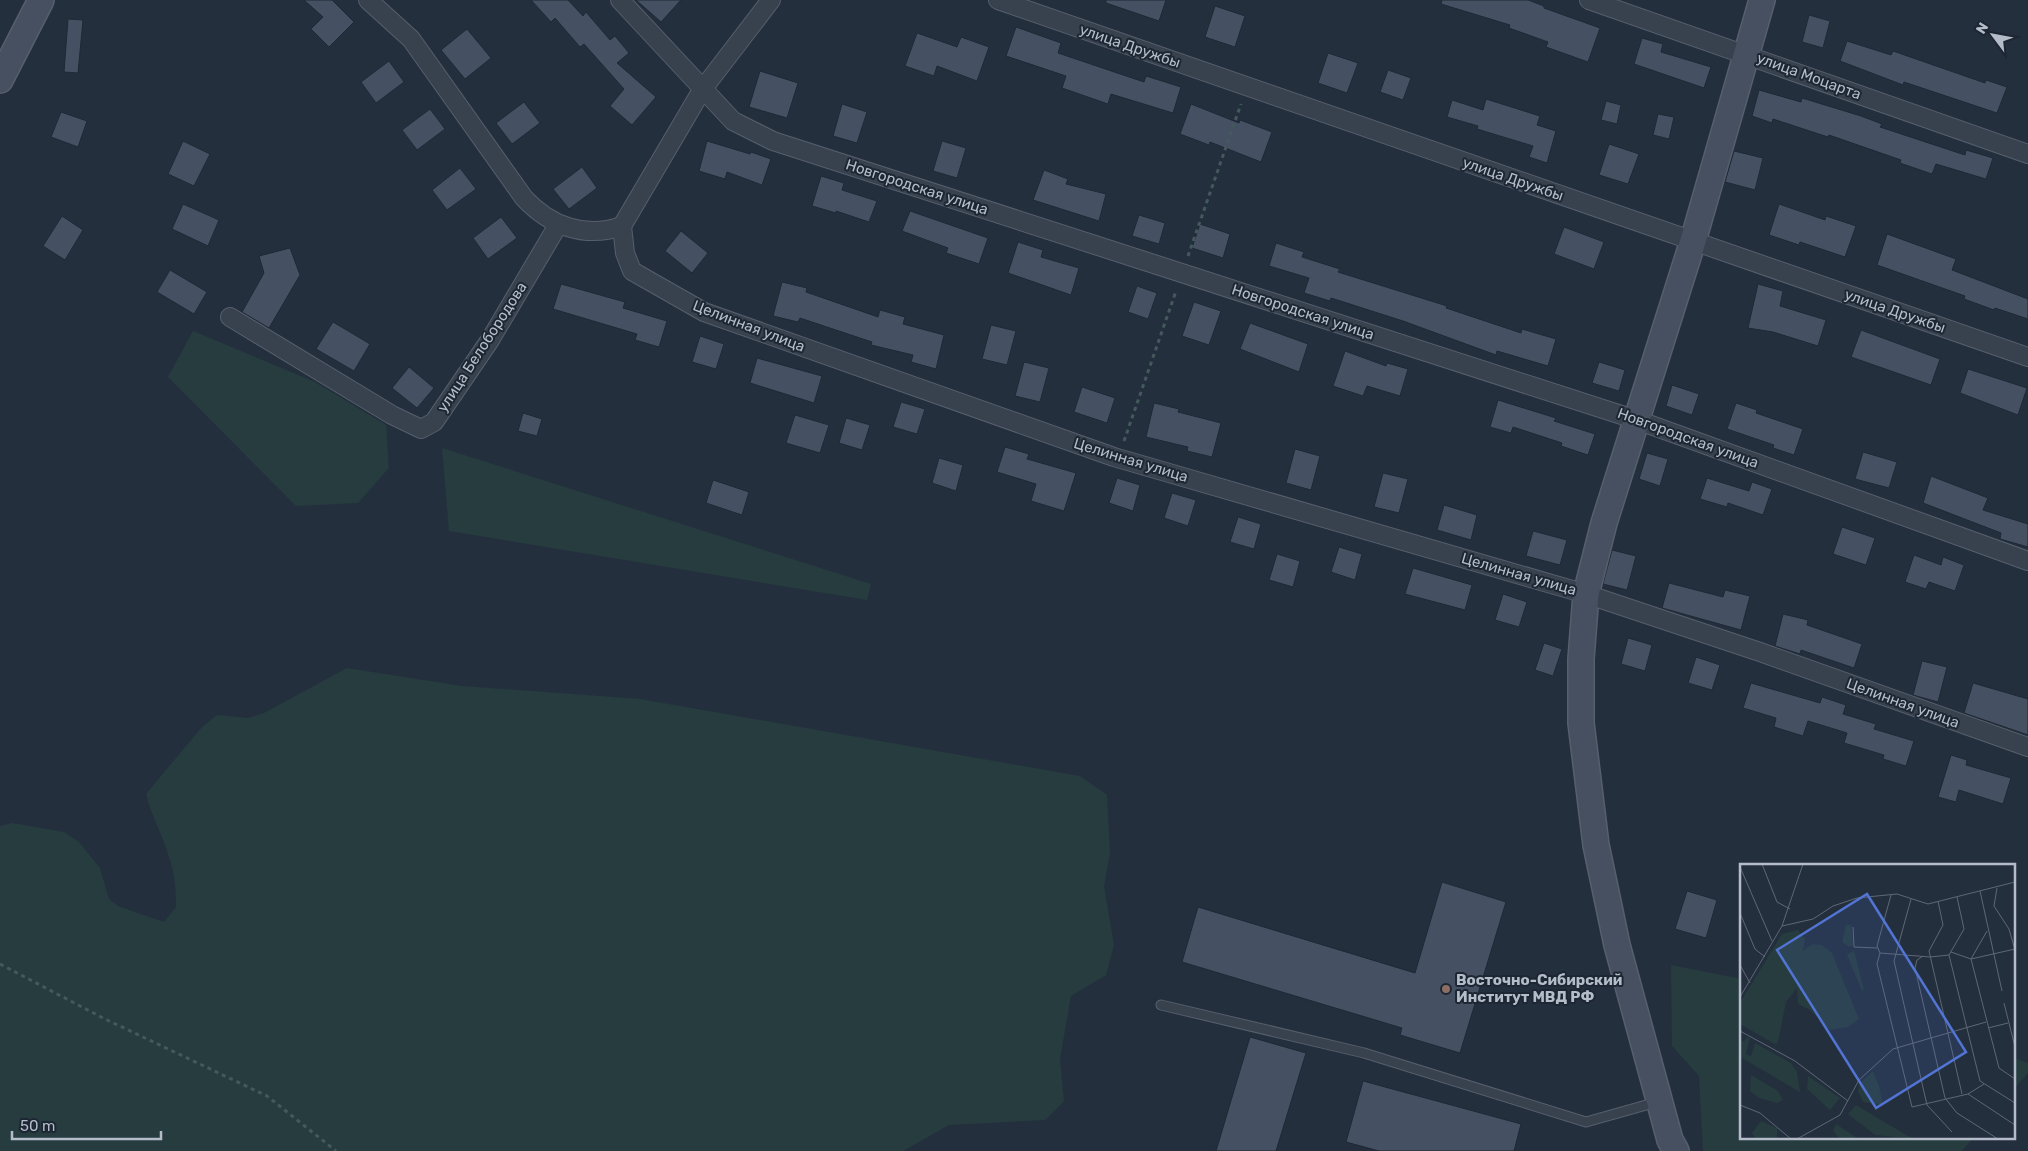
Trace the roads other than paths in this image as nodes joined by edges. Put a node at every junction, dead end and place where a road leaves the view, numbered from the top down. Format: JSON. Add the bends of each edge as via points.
{"nodes":[{"id":1,"x":41,"y":0,"type":"edge"},
{"id":2,"x":368,"y":0,"type":"edge"},
{"id":3,"x":620,"y":0,"type":"edge"},
{"id":4,"x":771,"y":0,"type":"edge"},
{"id":5,"x":998,"y":0,"type":"edge"},
{"id":6,"x":1589,"y":0,"type":"edge"},
{"id":7,"x":1762,"y":0,"type":"edge"},
{"id":8,"x":1745,"y":53,"type":"junction"},
{"id":9,"x":0,"y":80,"type":"edge"},
{"id":10,"x":702,"y":90,"type":"junction"},
{"id":11,"x":2028,"y":154,"type":"edge"},
{"id":12,"x":558,"y":224,"type":"junction"},
{"id":13,"x":622,"y":226,"type":"junction"},
{"id":14,"x":1693,"y":241,"type":"junction"},
{"id":15,"x":230,"y":317,"type":"dead end"},
{"id":16,"x":2028,"y":357,"type":"edge"},
{"id":17,"x":1637,"y":420,"type":"junction"},
{"id":18,"x":2028,"y":561,"type":"edge"},
{"id":19,"x":1586,"y":594,"type":"junction"},
{"id":20,"x":2028,"y":748,"type":"edge"},
{"id":21,"x":1161,"y":1005,"type":"dead end"},
{"id":22,"x":1660,"y":1102,"type":"junction"},
{"id":23,"x":1676,"y":1151,"type":"edge"}],
"edges":[{"from":1,"to":9,"type":"street"},
{"from":2,"to":12,"type":"street","via":[[411,40],[524,198],[537,212]]},
{"from":3,"to":10,"type":"street","name":"Новгородская улица"},
{"from":4,"to":10,"type":"street"},
{"from":5,"to":14,"type":"street","name":"улица Дружбы"},
{"from":6,"to":8,"type":"street","name":"улица Моцарта"},
{"from":7,"to":8,"type":"street"},
{"from":8,"to":11,"type":"street","name":"улица Моцарта"},
{"from":8,"to":14,"type":"street"},
{"from":10,"to":13,"type":"street"},
{"from":10,"to":17,"type":"street","name":"Новгородская улица","via":[[733,121],[773,141]]},
{"from":12,"to":13,"type":"street","via":[[588,232]]},
{"from":12,"to":15,"type":"street","name":"улица Белобородова","via":[[490,340],[434,422],[421,429],[392,415]]},
{"from":13,"to":19,"type":"street","name":"Целинная улица","via":[[625,253],[632,271],[704,312],[1114,457]]},
{"from":14,"to":16,"type":"street","name":"улица Дружбы"},
{"from":14,"to":17,"type":"street"},
{"from":17,"to":18,"type":"street","name":"Новгородская улица"},
{"from":17,"to":19,"type":"street","via":[[1604,523]]},
{"from":19,"to":20,"type":"street","name":"Целинная улица"},
{"from":19,"to":22,"type":"street","via":[[1581,723],[1596,845],[1617,945]]},
{"from":21,"to":22,"type":"lane","via":[[1364,1053],[1586,1122]]},
{"from":22,"to":23,"type":"street"}]}
